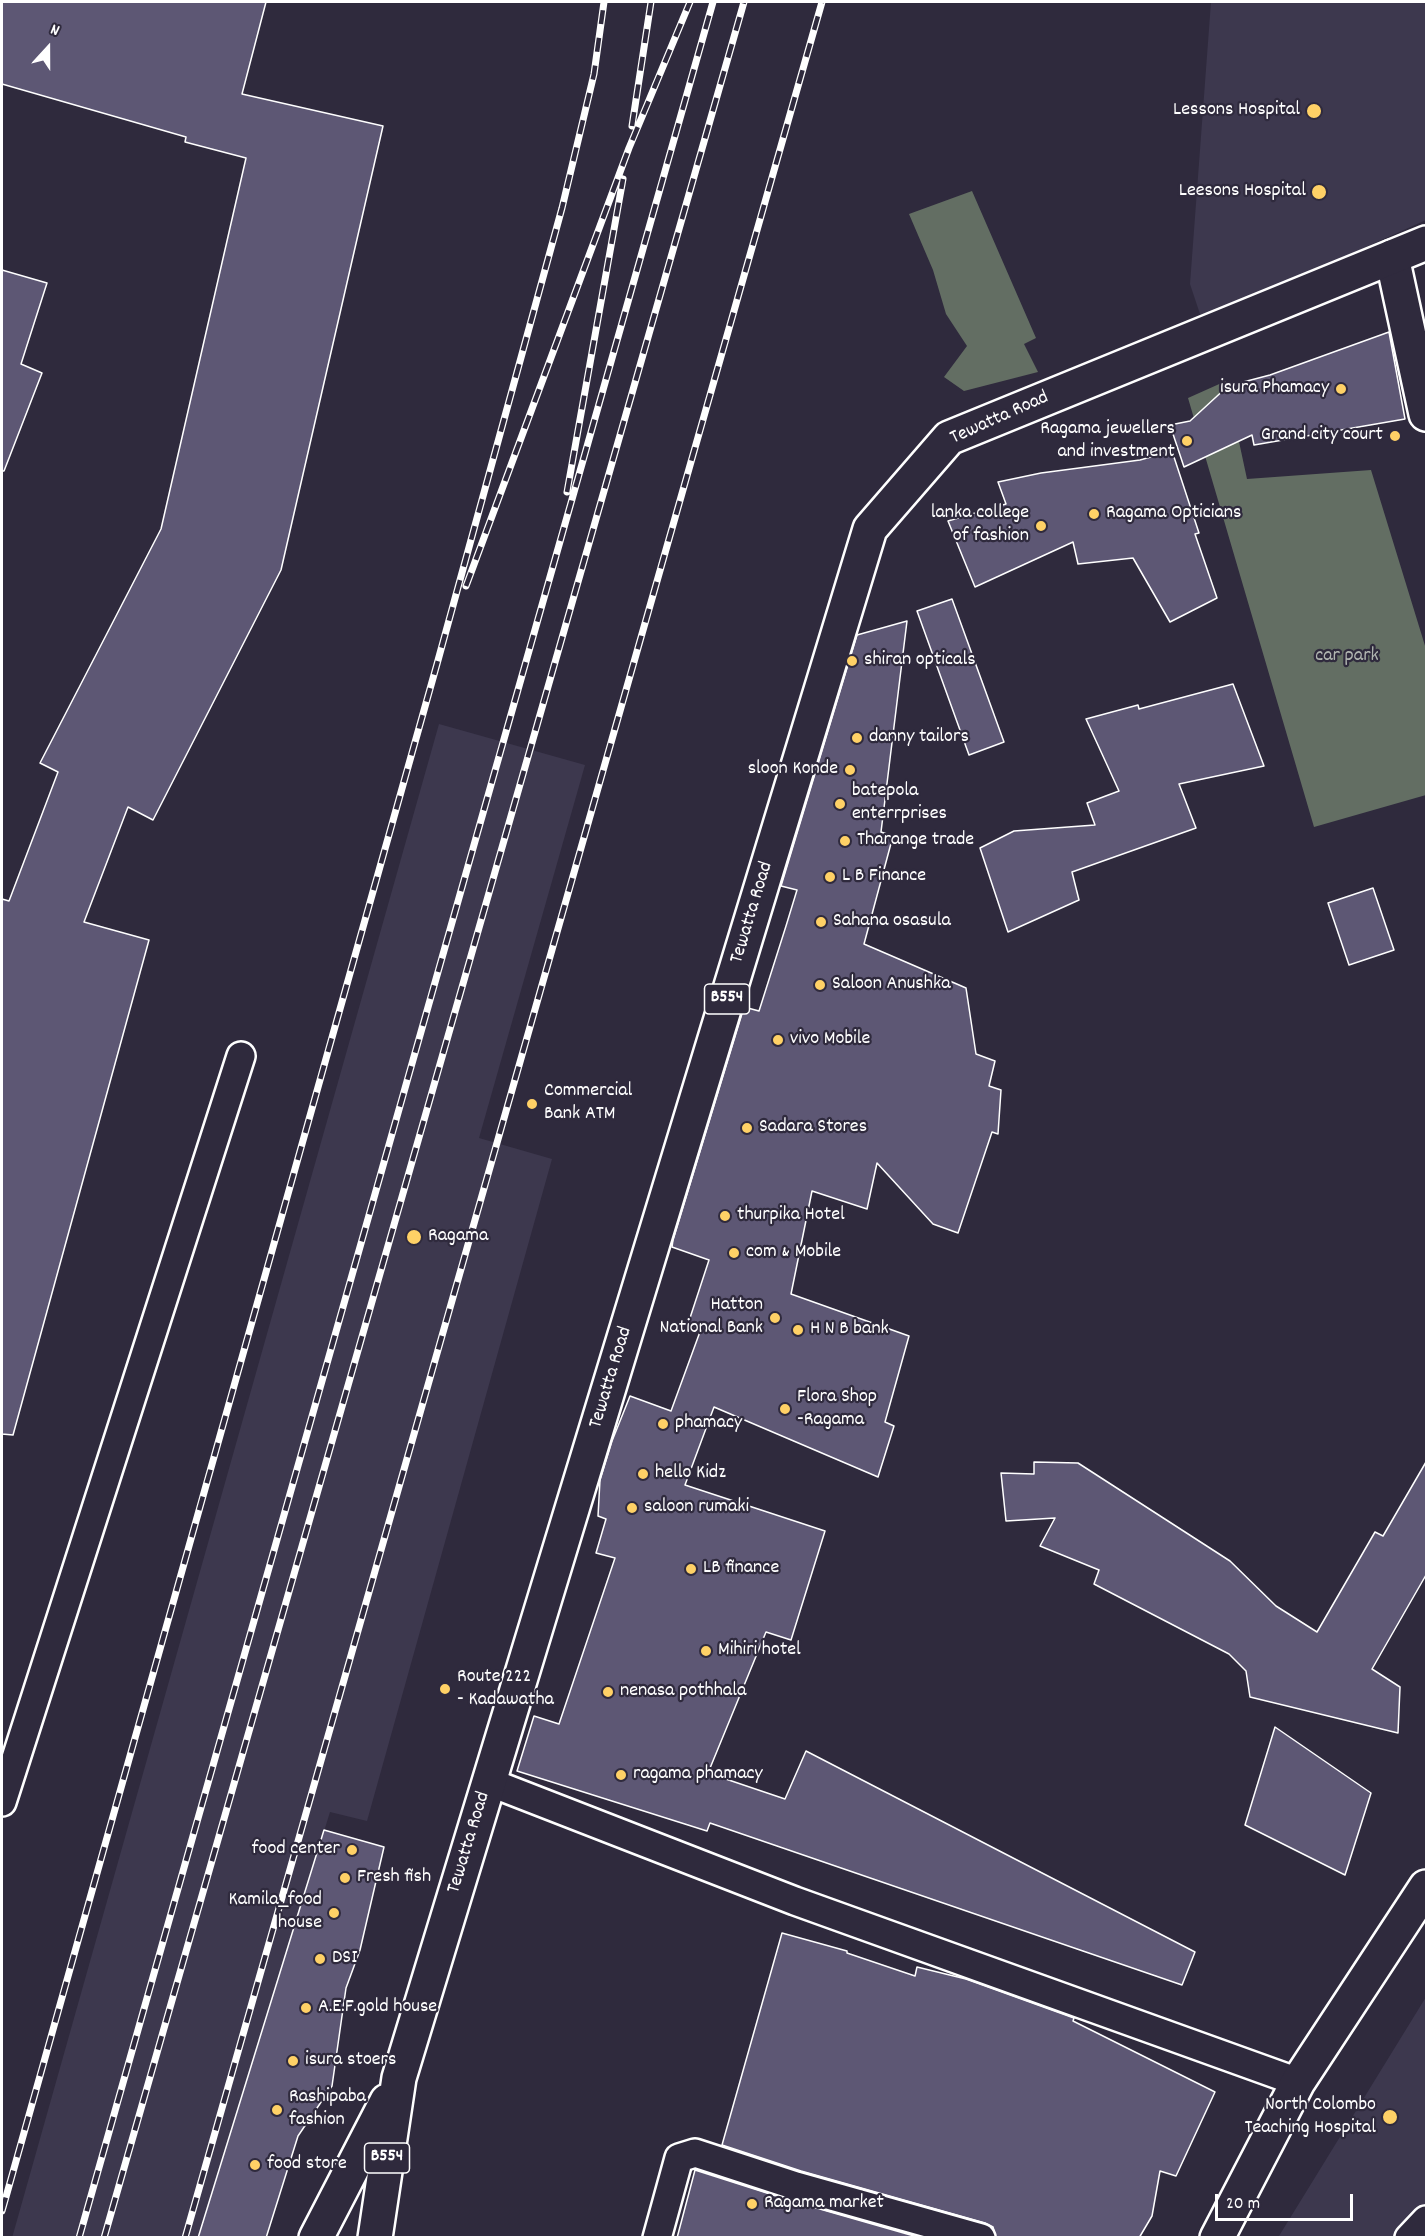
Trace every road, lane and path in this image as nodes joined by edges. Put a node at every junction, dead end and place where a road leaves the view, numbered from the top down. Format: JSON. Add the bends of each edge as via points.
{"nodes":[{"id":1,"x":1426,"y":243,"type":"edge"},
{"id":2,"x":1392,"y":257,"type":"junction"},
{"id":3,"x":1426,"y":414,"type":"edge"},
{"id":4,"x":241,"y":1056,"type":"dead end"},
{"id":5,"x":489,"y":1782,"type":"junction"},
{"id":6,"x":2,"y":1802,"type":"edge"},
{"id":7,"x":1426,"y":1887,"type":"edge"},
{"id":8,"x":399,"y":2078,"type":"junction"},
{"id":9,"x":1298,"y":2082,"type":"junction"},
{"id":10,"x":1426,"y":2220,"type":"edge"},
{"id":11,"x":316,"y":2238,"type":"edge"},
{"id":12,"x":375,"y":2238,"type":"edge"},
{"id":13,"x":657,"y":2238,"type":"edge"},
{"id":14,"x":981,"y":2238,"type":"edge"},
{"id":15,"x":1217,"y":2238,"type":"edge"},
{"id":16,"x":1409,"y":2238,"type":"edge"}],
"edges":[{"from":1,"to":2,"type":"main road","name":"Tewatta Road","number":"B554"},
{"from":2,"to":3,"type":"main road"},
{"from":2,"to":5,"type":"main road","name":"Tewatta Road","number":"B554","via":[[949,438],[870,529]]},
{"from":4,"to":6,"type":"lane"},
{"from":5,"to":8,"type":"main road","name":"Tewatta Road","number":"B554"},
{"from":5,"to":9,"type":"lane","via":[[795,1901]]},
{"from":7,"to":9,"type":"main road"},
{"from":8,"to":11,"type":"main road","name":"Tewatta Road","number":"B554"},
{"from":8,"to":12,"type":"main road","name":"Tewatta Road","number":"B554"},
{"from":9,"to":15,"type":"main road"},
{"from":10,"to":16,"type":"lane"},
{"from":13,"to":14,"type":"lane","via":[[679,2158],[695,2153]]}]}
